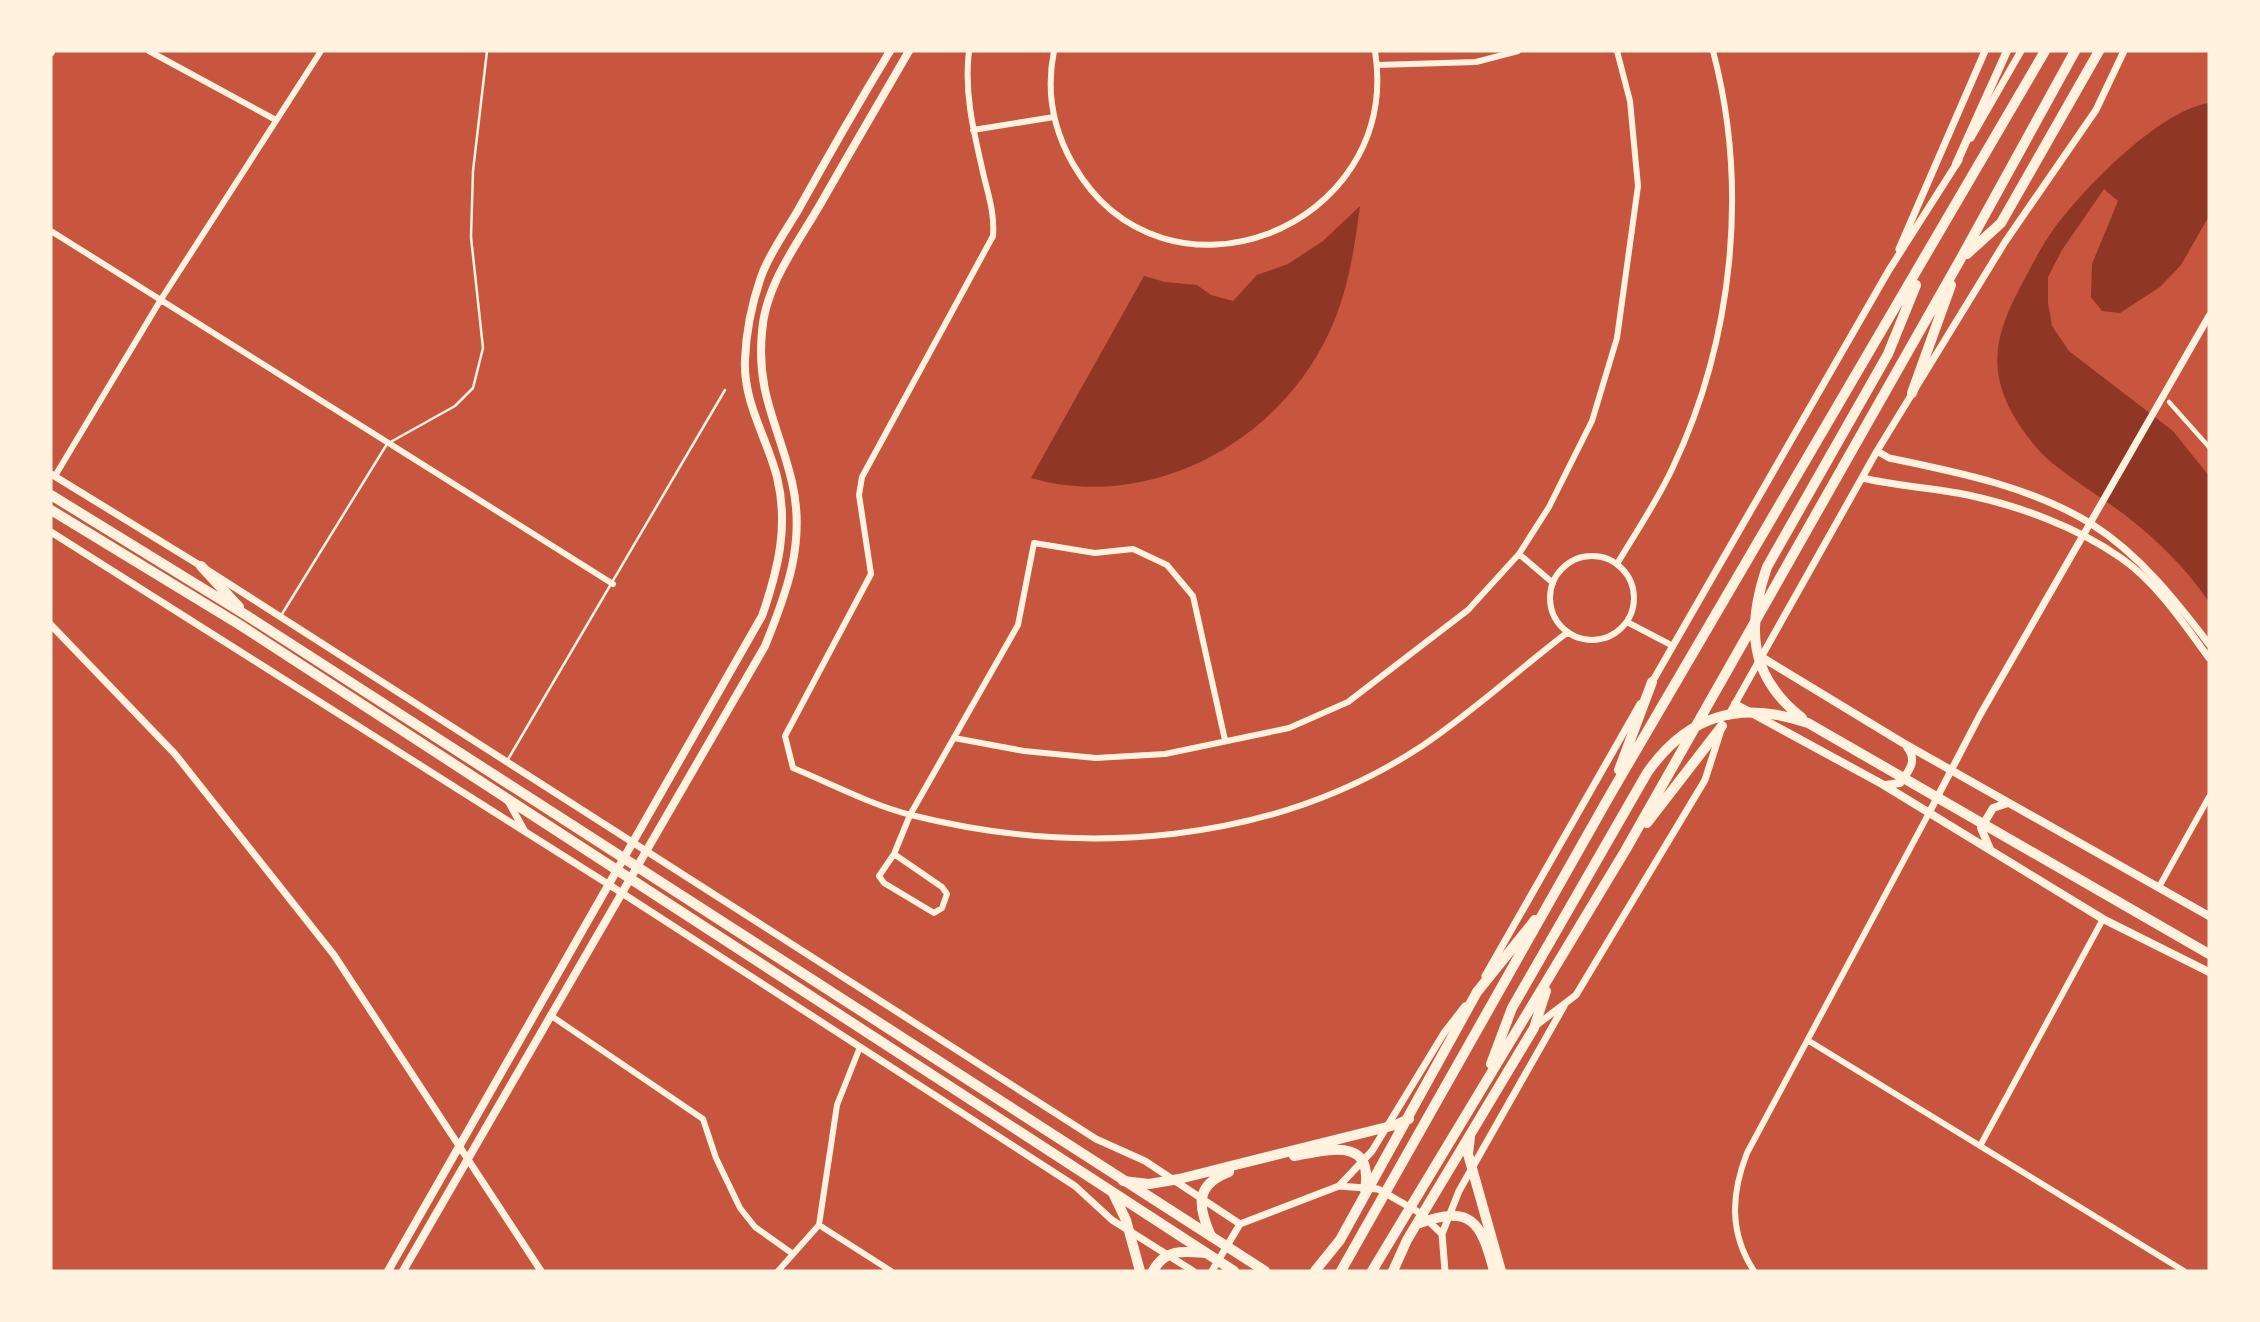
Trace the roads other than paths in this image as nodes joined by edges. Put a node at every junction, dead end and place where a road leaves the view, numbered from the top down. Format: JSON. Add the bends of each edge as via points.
{"nodes":[{"id":1,"x":149,"y":51,"type":"edge"},
{"id":2,"x":321,"y":51,"type":"edge"},
{"id":3,"x":487,"y":51,"type":"edge"},
{"id":4,"x":890,"y":51,"type":"edge"},
{"id":5,"x":909,"y":51,"type":"edge"},
{"id":6,"x":969,"y":51,"type":"edge"},
{"id":7,"x":1054,"y":51,"type":"edge"},
{"id":8,"x":1374,"y":51,"type":"edge"},
{"id":9,"x":1518,"y":51,"type":"edge"},
{"id":10,"x":1617,"y":51,"type":"edge"},
{"id":11,"x":1713,"y":51,"type":"edge"},
{"id":12,"x":1985,"y":51,"type":"edge"},
{"id":13,"x":2007,"y":51,"type":"edge"},
{"id":14,"x":2021,"y":51,"type":"edge"},
{"id":15,"x":2045,"y":51,"type":"edge"},
{"id":16,"x":2075,"y":51,"type":"edge"},
{"id":17,"x":2099,"y":51,"type":"edge"},
{"id":18,"x":2124,"y":51,"type":"edge"},
{"id":19,"x":1377,"y":65,"type":"junction"},
{"id":20,"x":1054,"y":117,"type":"junction"},
{"id":21,"x":276,"y":120,"type":"junction"},
{"id":22,"x":973,"y":130,"type":"junction"},
{"id":23,"x":1956,"y":164,"type":"junction"},
{"id":24,"x":51,"y":232,"type":"edge"},
{"id":25,"x":1928,"y":255,"type":"junction"},
{"id":26,"x":1960,"y":260,"type":"junction"},
{"id":27,"x":1889,"y":270,"type":"junction"},
{"id":28,"x":160,"y":301,"type":"junction"},
{"id":29,"x":2209,"y":316,"type":"edge"},
{"id":30,"x":725,"y":390,"type":"dead end"},
{"id":31,"x":1912,"y":393,"type":"junction"},
{"id":32,"x":2169,"y":402,"type":"dead end"},
{"id":33,"x":387,"y":444,"type":"junction"},
{"id":34,"x":2209,"y":447,"type":"edge"},
{"id":35,"x":1877,"y":452,"type":"junction"},
{"id":36,"x":53,"y":475,"type":"edge"},
{"id":37,"x":1862,"y":478,"type":"junction"},
{"id":38,"x":51,"y":495,"type":"edge"},
{"id":39,"x":51,"y":510,"type":"edge"},
{"id":40,"x":2091,"y":524,"type":"junction"},
{"id":41,"x":51,"y":532,"type":"edge"},
{"id":42,"x":2084,"y":538,"type":"junction"},
{"id":43,"x":1519,"y":554,"type":"junction"},
{"id":44,"x":1617,"y":564,"type":"junction"},
{"id":45,"x":201,"y":566,"type":"junction"},
{"id":46,"x":1553,"y":583,"type":"junction"},
{"id":47,"x":613,"y":584,"type":"junction"},
{"id":48,"x":246,"y":615,"type":"junction"},
{"id":49,"x":280,"y":617,"type":"junction"},
{"id":50,"x":1627,"y":622,"type":"junction"},
{"id":51,"x":51,"y":625,"type":"edge"},
{"id":52,"x":1568,"y":632,"type":"junction"},
{"id":53,"x":2209,"y":644,"type":"edge"},
{"id":54,"x":1673,"y":646,"type":"junction"},
{"id":55,"x":1763,"y":658,"type":"junction"},
{"id":56,"x":2209,"y":658,"type":"edge"},
{"id":57,"x":1652,"y":682,"type":"junction"},
{"id":58,"x":1735,"y":704,"type":"junction"},
{"id":59,"x":1808,"y":723,"type":"junction"},
{"id":60,"x":1722,"y":726,"type":"junction"},
{"id":61,"x":954,"y":738,"type":"junction"},
{"id":62,"x":1225,"y":740,"type":"junction"},
{"id":63,"x":1903,"y":743,"type":"junction"},
{"id":64,"x":506,"y":763,"type":"junction"},
{"id":65,"x":1950,"y":770,"type":"junction"},
{"id":66,"x":1882,"y":784,"type":"junction"},
{"id":67,"x":1610,"y":796,"type":"junction"},
{"id":68,"x":2209,"y":797,"type":"edge"},
{"id":69,"x":506,"y":798,"type":"junction"},
{"id":70,"x":2008,"y":803,"type":"junction"},
{"id":71,"x":1928,"y":813,"type":"junction"},
{"id":72,"x":910,"y":815,"type":"junction"},
{"id":73,"x":524,"y":831,"type":"junction"},
{"id":74,"x":631,"y":844,"type":"junction"},
{"id":75,"x":1990,"y":850,"type":"junction"},
{"id":76,"x":1625,"y":851,"type":"junction"},
{"id":77,"x":645,"y":852,"type":"junction"},
{"id":78,"x":894,"y":854,"type":"junction"},
{"id":79,"x":623,"y":859,"type":"junction"},
{"id":80,"x":636,"y":867,"type":"junction"},
{"id":81,"x":617,"y":870,"type":"junction"},
{"id":82,"x":629,"y":878,"type":"junction"},
{"id":83,"x":608,"y":884,"type":"junction"},
{"id":84,"x":2160,"y":887,"type":"junction"},
{"id":85,"x":621,"y":893,"type":"junction"},
{"id":86,"x":1553,"y":897,"type":"junction"},
{"id":87,"x":2209,"y":916,"type":"edge"},
{"id":88,"x":2103,"y":919,"type":"junction"},
{"id":89,"x":2209,"y":954,"type":"edge"},
{"id":90,"x":2209,"y":972,"type":"edge"},
{"id":91,"x":1552,"y":973,"type":"junction"},
{"id":92,"x":1477,"y":992,"type":"junction"},
{"id":93,"x":1567,"y":1001,"type":"junction"},
{"id":94,"x":550,"y":1015,"type":"junction"},
{"id":95,"x":1534,"y":1028,"type":"junction"},
{"id":96,"x":1810,"y":1041,"type":"junction"},
{"id":97,"x":860,"y":1047,"type":"junction"},
{"id":98,"x":1482,"y":1088,"type":"junction"},
{"id":99,"x":1409,"y":1119,"type":"junction"},
{"id":100,"x":1471,"y":1133,"type":"junction"},
{"id":101,"x":459,"y":1144,"type":"junction"},
{"id":102,"x":1980,"y":1146,"type":"junction"},
{"id":103,"x":467,"y":1157,"type":"junction"},
{"id":104,"x":1123,"y":1181,"type":"junction"},
{"id":105,"x":1339,"y":1186,"type":"junction"},
{"id":106,"x":1113,"y":1193,"type":"junction"},
{"id":107,"x":1364,"y":1197,"type":"junction"},
{"id":108,"x":1240,"y":1224,"type":"junction"},
{"id":109,"x":1416,"y":1224,"type":"junction"},
{"id":110,"x":819,"y":1225,"type":"junction"},
{"id":111,"x":1442,"y":1234,"type":"junction"},
{"id":112,"x":1211,"y":1236,"type":"junction"},
{"id":113,"x":1205,"y":1253,"type":"junction"},
{"id":114,"x":793,"y":1254,"type":"junction"},
{"id":115,"x":388,"y":1271,"type":"edge"},
{"id":116,"x":403,"y":1271,"type":"edge"},
{"id":117,"x":541,"y":1271,"type":"edge"},
{"id":118,"x":778,"y":1271,"type":"edge"},
{"id":119,"x":891,"y":1271,"type":"edge"},
{"id":120,"x":1140,"y":1271,"type":"edge"},
{"id":121,"x":1153,"y":1271,"type":"edge"},
{"id":122,"x":1193,"y":1271,"type":"edge"},
{"id":123,"x":1212,"y":1271,"type":"edge"},
{"id":124,"x":1234,"y":1271,"type":"edge"},
{"id":125,"x":1265,"y":1271,"type":"edge"},
{"id":126,"x":1315,"y":1271,"type":"edge"},
{"id":127,"x":1341,"y":1271,"type":"edge"},
{"id":128,"x":1372,"y":1271,"type":"edge"},
{"id":129,"x":1393,"y":1271,"type":"edge"},
{"id":130,"x":1445,"y":1271,"type":"edge"},
{"id":131,"x":1494,"y":1271,"type":"edge"},
{"id":132,"x":1501,"y":1271,"type":"edge"},
{"id":133,"x":1754,"y":1271,"type":"edge"},
{"id":134,"x":2184,"y":1271,"type":"edge"}],
"edges":[{"from":1,"to":21,"type":"street"},
{"from":2,"to":21,"type":"street"},
{"from":3,"to":33,"type":"lane","via":[[473,171],[471,237],[483,348],[479,369],[473,388],[455,407]]},
{"from":4,"to":74,"type":"main road","via":[[762,274],[748,323],[745,362],[750,397],[777,475],[782,504],[778,569],[751,640]]},
{"from":5,"to":77,"type":"main road","via":[[775,284],[762,329],[760,372],[768,413],[792,482],[797,527],[790,585],[765,646]]},
{"from":6,"to":22,"type":"street","via":[[966,79]]},
{"from":7,"to":20,"type":"street","via":[[1050,80]]},
{"from":8,"to":19,"type":"street"},
{"from":9,"to":19,"type":"street","via":[[1476,62]]},
{"from":10,"to":43,"type":"street","via":[[1630,101],[1638,186],[1617,338],[1592,421],[1549,507]]},
{"from":11,"to":44,"type":"street","via":[[1728,152],[1731,226],[1725,305],[1704,389],[1673,468]]},
{"from":12,"to":27,"type":"street"},
{"from":13,"to":23,"type":"main road"},
{"from":14,"to":23,"type":"street"},
{"from":15,"to":25,"type":"main road"},
{"from":16,"to":26,"type":"main road"},
{"from":17,"to":26,"type":"main road","via":[[2001,223]]},
{"from":18,"to":31,"type":"street","via":[[2096,110],[2005,242]]},
{"from":19,"to":20,"type":"street","via":[[1373,119],[1343,181],[1303,218],[1279,231],[1240,242],[1185,242],[1122,217],[1083,179]]},
{"from":20,"to":22,"type":"street"},
{"from":21,"to":28,"type":"street"},
{"from":22,"to":72,"type":"street","via":[[995,214],[993,236],[862,477],[859,495],[872,574],[785,736],[793,768]]},
{"from":23,"to":27,"type":"street"},
{"from":24,"to":28,"type":"street"},
{"from":25,"to":59,"type":"main road","via":[[1888,354],[1767,567],[1755,602],[1754,634],[1761,669],[1788,707]]},
{"from":25,"to":67,"type":"main road"},
{"from":26,"to":31,"type":"main road"},
{"from":26,"to":76,"type":"main road"},
{"from":27,"to":54,"type":"street"},
{"from":28,"to":33,"type":"street"},
{"from":28,"to":36,"type":"street"},
{"from":29,"to":40,"type":"street"},
{"from":30,"to":47,"type":"lane"},
{"from":31,"to":35,"type":"street"},
{"from":32,"to":34,"type":"street"},
{"from":33,"to":47,"type":"street"},
{"from":33,"to":49,"type":"lane"},
{"from":35,"to":37,"type":"street"},
{"from":35,"to":40,"type":"street","via":[[2015,490]]},
{"from":36,"to":45,"type":"street"},
{"from":37,"to":42,"type":"street","via":[[2011,506]]},
{"from":37,"to":55,"type":"street"},
{"from":38,"to":48,"type":"main road"},
{"from":39,"to":69,"type":"main road","via":[[240,625]]},
{"from":40,"to":42,"type":"street"},
{"from":40,"to":53,"type":"street","via":[[2138,561]]},
{"from":41,"to":73,"type":"street"},
{"from":42,"to":56,"type":"street","via":[[2128,564]]},
{"from":42,"to":65,"type":"street"},
{"from":43,"to":46,"type":"street"},
{"from":43,"to":62,"type":"street","via":[[1468,610],[1348,702],[1289,728]]},
{"from":44,"to":46,"type":"street","via":[[1593,556],[1581,558],[1560,572]]},
{"from":44,"to":50,"type":"street","via":[[1632,584],[1634,597]]},
{"from":45,"to":48,"type":"main road"},
{"from":45,"to":49,"type":"street"},
{"from":46,"to":52,"type":"street","via":[[1552,610]]},
{"from":47,"to":64,"type":"lane"},
{"from":48,"to":79,"type":"main road"},
{"from":49,"to":64,"type":"street"},
{"from":50,"to":52,"type":"street","via":[[1618,631],[1593,640]]},
{"from":50,"to":54,"type":"street"},
{"from":51,"to":101,"type":"street","via":[[191,773],[334,955]]},
{"from":52,"to":72,"type":"street","via":[[1420,746],[1312,802],[1251,819],[1187,833],[1056,839]]},
{"from":54,"to":57,"type":"street"},
{"from":55,"to":58,"type":"street"},
{"from":55,"to":63,"type":"main road"},
{"from":57,"to":67,"type":"main road"},
{"from":57,"to":92,"type":"street"},
{"from":58,"to":60,"type":"street"},
{"from":58,"to":66,"type":"main road"},
{"from":59,"to":89,"type":"main road"},
{"from":59,"to":98,"type":"main road","via":[[1775,713],[1722,715],[1680,735],[1662,751],[1512,1007]]},
{"from":60,"to":76,"type":"main road"},
{"from":60,"to":93,"type":"street","via":[[1705,780],[1576,995]]},
{"from":61,"to":62,"type":"street","via":[[1096,758],[1165,754]]},
{"from":61,"to":62,"type":"street","via":[[1018,625],[1034,543],[1095,552],[1133,549],[1167,565],[1193,596]]},
{"from":61,"to":72,"type":"street"},
{"from":63,"to":65,"type":"main road"},
{"from":63,"to":66,"type":"main road","via":[[1913,762],[1900,783]]},
{"from":64,"to":74,"type":"street"},
{"from":65,"to":70,"type":"main road"},
{"from":65,"to":71,"type":"street"},
{"from":66,"to":71,"type":"main road"},
{"from":67,"to":86,"type":"main road"},
{"from":68,"to":84,"type":"street"},
{"from":69,"to":73,"type":"street"},
{"from":69,"to":81,"type":"main road"},
{"from":70,"to":75,"type":"main road","via":[[1993,808],[1981,828]]},
{"from":70,"to":84,"type":"main road"},
{"from":71,"to":75,"type":"main road"},
{"from":71,"to":96,"type":"street"},
{"from":72,"to":78,"type":"street"},
{"from":73,"to":83,"type":"street"},
{"from":74,"to":77,"type":"street"},
{"from":74,"to":79,"type":"main road"},
{"from":75,"to":88,"type":"main road"},
{"from":76,"to":91,"type":"main road"},
{"from":77,"to":80,"type":"main road"},
{"from":77,"to":108,"type":"street","via":[[1096,1139],[1145,1161]]},
{"from":78,"to":78,"type":"street","via":[[879,876],[884,883],[934,913],[942,908],[947,894],[942,887]]},
{"from":79,"to":80,"type":"main road"},
{"from":79,"to":81,"type":"main road"},
{"from":80,"to":82,"type":"main road"},
{"from":80,"to":104,"type":"main road"},
{"from":81,"to":82,"type":"main road"},
{"from":81,"to":83,"type":"main road"},
{"from":82,"to":85,"type":"main road"},
{"from":82,"to":106,"type":"main road"},
{"from":83,"to":85,"type":"street"},
{"from":83,"to":101,"type":"main road"},
{"from":84,"to":87,"type":"main road"},
{"from":85,"to":94,"type":"main road"},
{"from":85,"to":97,"type":"street"},
{"from":86,"to":92,"type":"main road"},
{"from":86,"to":127,"type":"main road"},
{"from":88,"to":90,"type":"main road"},
{"from":88,"to":102,"type":"street"},
{"from":91,"to":95,"type":"main road"},
{"from":91,"to":98,"type":"main road"},
{"from":92,"to":99,"type":"main road"},
{"from":92,"to":105,"type":"street","via":[[1444,1033],[1371,1151]]},
{"from":93,"to":95,"type":"street"},
{"from":93,"to":111,"type":"street","via":[[1459,1191]]},
{"from":94,"to":103,"type":"main road"},
{"from":94,"to":114,"type":"street","via":[[703,1119],[740,1208],[755,1227]]},
{"from":95,"to":100,"type":"main road"},
{"from":96,"to":102,"type":"street"},
{"from":96,"to":133,"type":"street","via":[[1738,1175],[1734,1219]]},
{"from":97,"to":110,"type":"street","via":[[836,1105]]},
{"from":97,"to":122,"type":"street","via":[[1075,1186],[1112,1220]]},
{"from":98,"to":128,"type":"main road"},
{"from":99,"to":104,"type":"main road","via":[[1179,1179],[1149,1184]]},
{"from":99,"to":107,"type":"main road"},
{"from":100,"to":109,"type":"main road"},
{"from":100,"to":132,"type":"main road","via":[[1468,1154]]},
{"from":101,"to":103,"type":"street"},
{"from":101,"to":115,"type":"main road"},
{"from":102,"to":134,"type":"street"},
{"from":103,"to":116,"type":"main road"},
{"from":103,"to":117,"type":"street"},
{"from":104,"to":112,"type":"main road"},
{"from":105,"to":108,"type":"street"},
{"from":105,"to":111,"type":"street","via":[[1378,1189],[1420,1213]]},
{"from":106,"to":113,"type":"main road"},
{"from":106,"to":120,"type":"main road"},
{"from":107,"to":112,"type":"main road","via":[[1368,1175],[1364,1161],[1346,1149],[1248,1165],[1215,1177],[1205,1187],[1200,1201]]},
{"from":107,"to":126,"type":"main road","via":[[1340,1240]]},
{"from":108,"to":123,"type":"street"},
{"from":109,"to":129,"type":"main road"},
{"from":109,"to":131,"type":"main road","via":[[1454,1214],[1467,1219],[1485,1234]]},
{"from":110,"to":114,"type":"street"},
{"from":110,"to":119,"type":"street"},
{"from":111,"to":130,"type":"street"},
{"from":112,"to":125,"type":"main road"},
{"from":113,"to":121,"type":"main road","via":[[1164,1255]]},
{"from":113,"to":124,"type":"main road"},
{"from":114,"to":118,"type":"street"}]}
